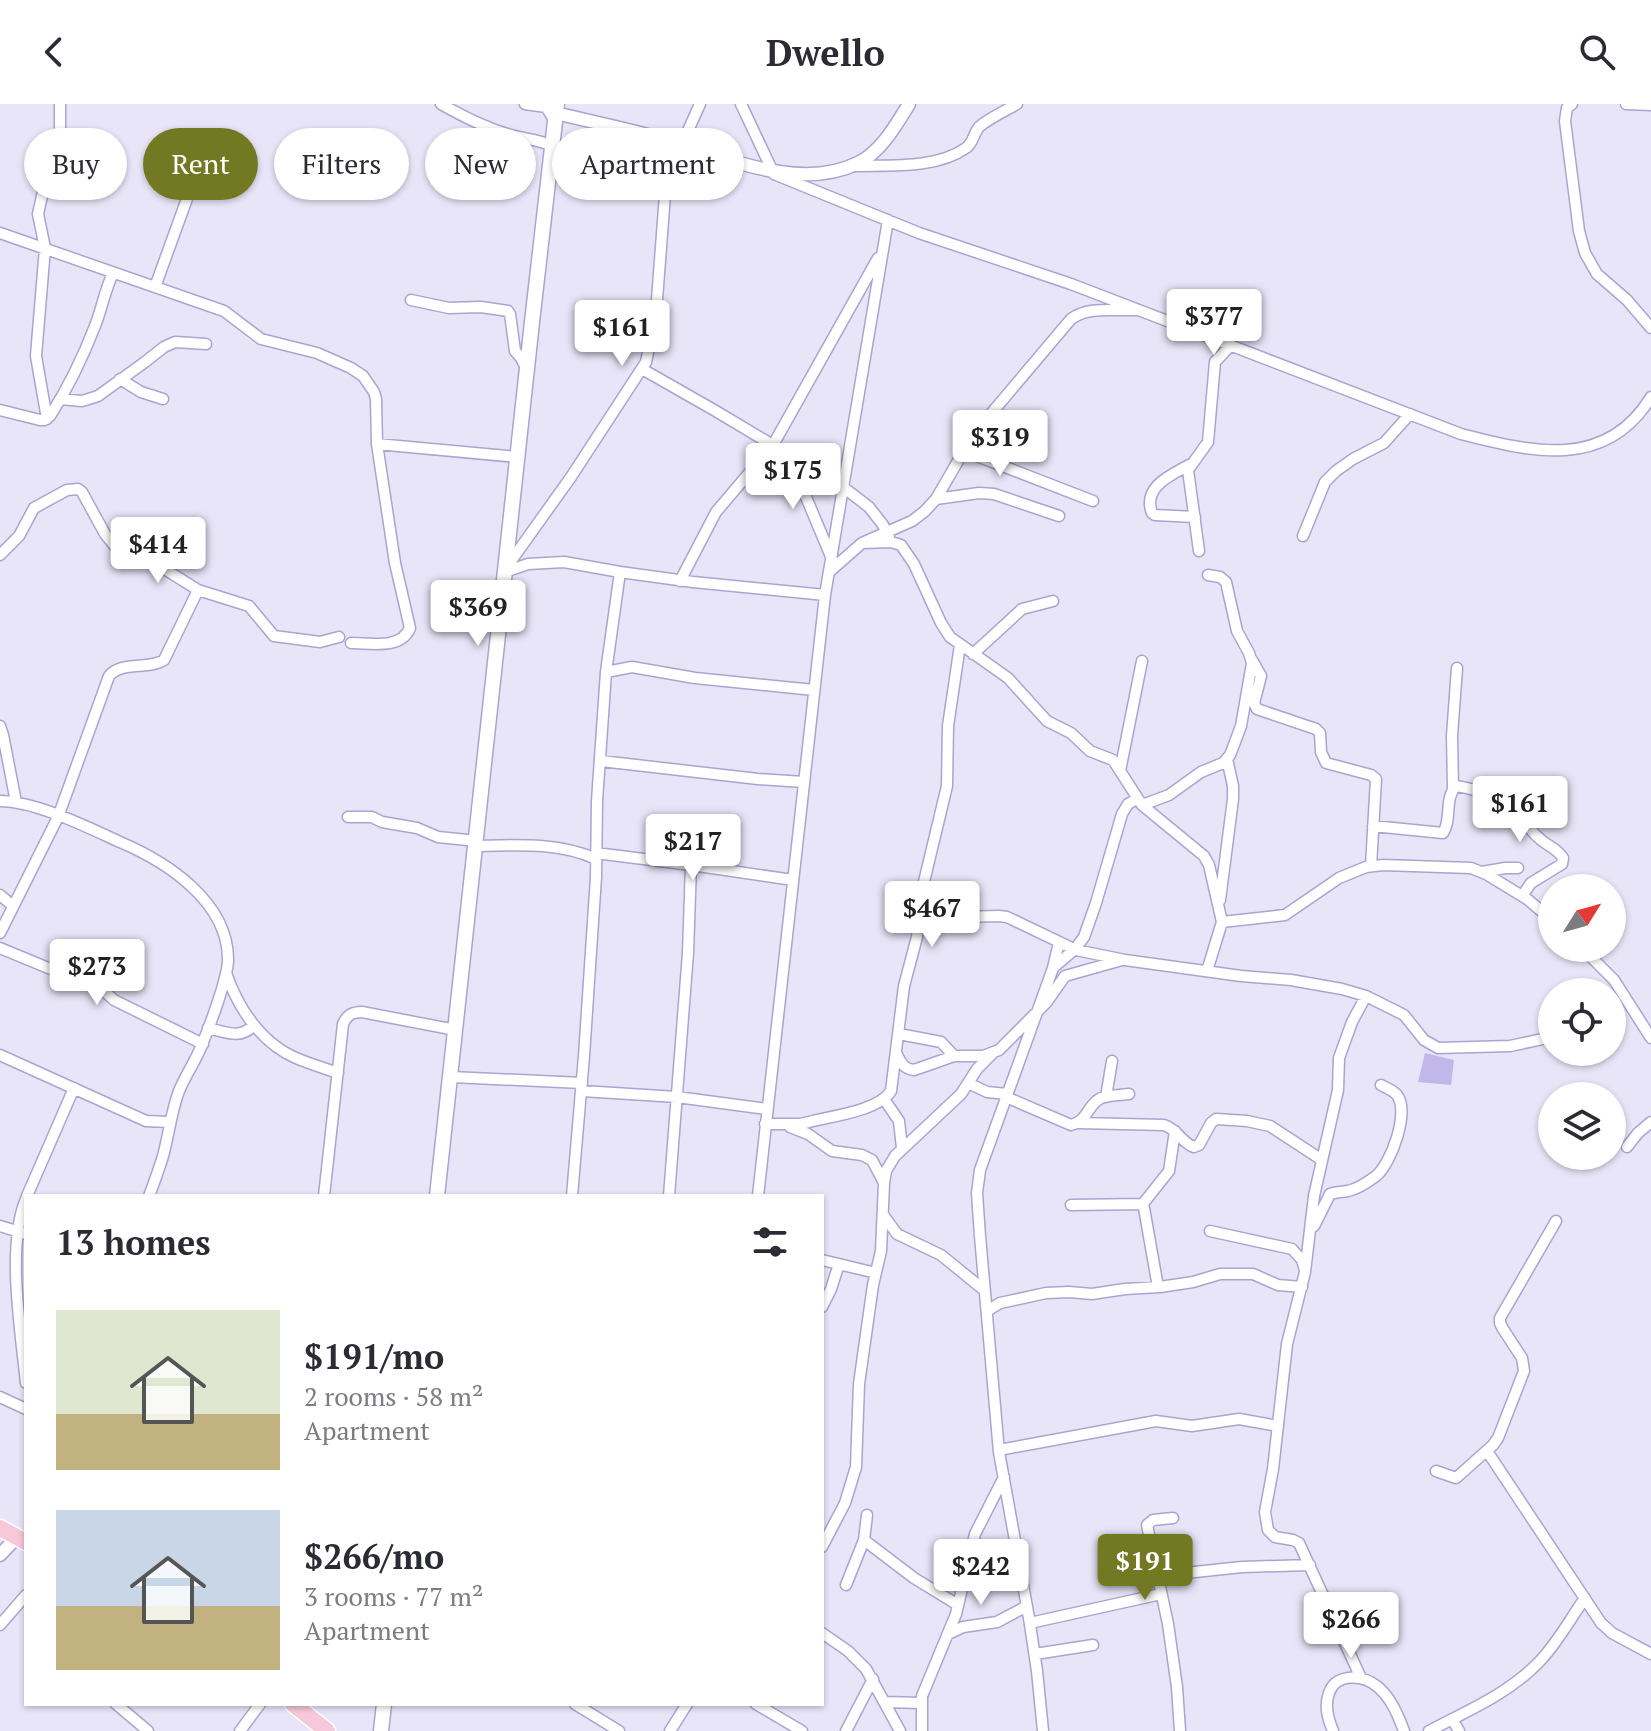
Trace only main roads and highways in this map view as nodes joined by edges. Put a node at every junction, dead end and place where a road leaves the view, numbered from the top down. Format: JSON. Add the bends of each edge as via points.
{"nodes":[{"id":1,"x":556,"y":113,"type":"edge"},
{"id":2,"x":437,"y":1194,"type":"edge"},
{"id":3,"x":0,"y":1528,"type":"edge"},
{"id":4,"x":22,"y":1539,"type":"edge"},
{"id":5,"x":296,"y":1706,"type":"edge"},
{"id":6,"x":384,"y":1706,"type":"edge"},
{"id":7,"x":327,"y":1731,"type":"edge"},
{"id":8,"x":381,"y":1731,"type":"edge"}],
"edges":[{"from":1,"to":2,"type":"main road"},
{"from":3,"to":4,"type":"highway"},
{"from":5,"to":7,"type":"highway"},
{"from":6,"to":8,"type":"main road"}]}
